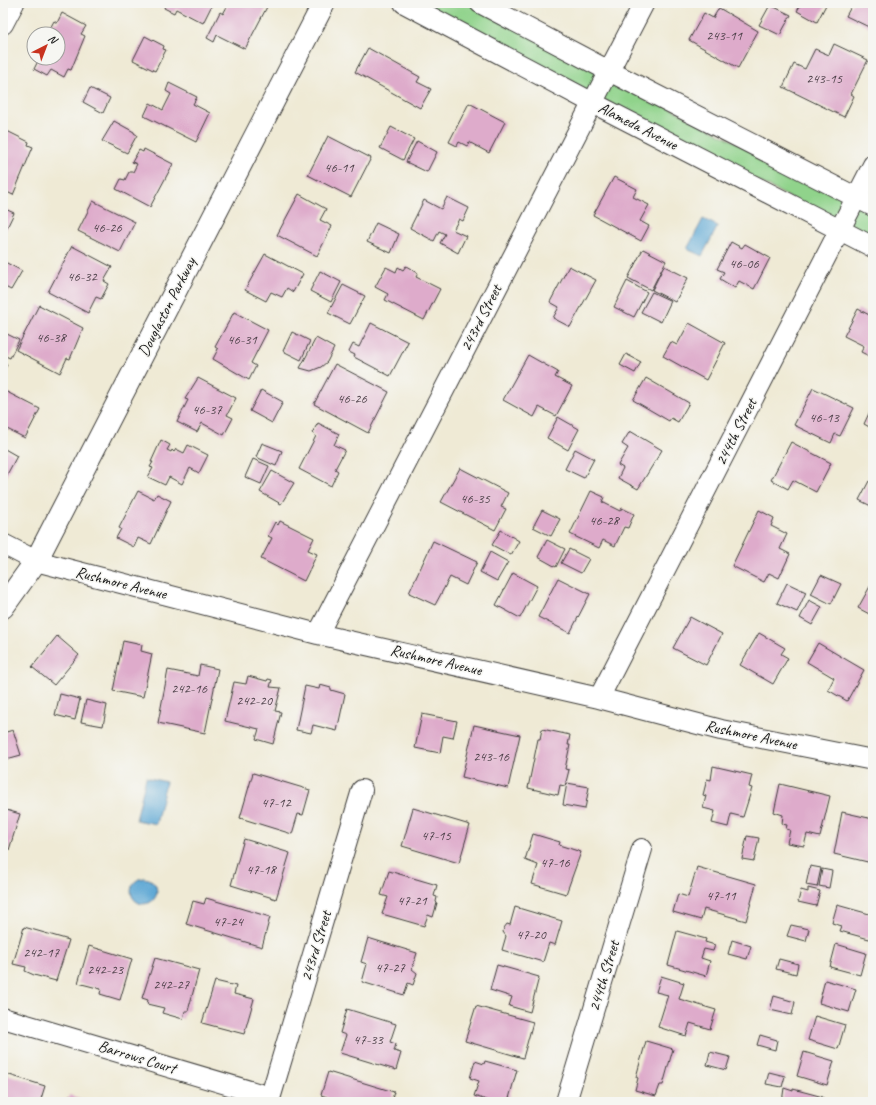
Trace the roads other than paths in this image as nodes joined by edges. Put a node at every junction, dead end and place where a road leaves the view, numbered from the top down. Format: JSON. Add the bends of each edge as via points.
{"nodes":[{"id":1,"x":14,"y":3,"type":"edge"},
{"id":2,"x":324,"y":3,"type":"edge"},
{"id":3,"x":404,"y":3,"type":"edge"},
{"id":4,"x":480,"y":3,"type":"edge"},
{"id":5,"x":644,"y":3,"type":"edge"},
{"id":6,"x":3,"y":24,"type":"edge"},
{"id":7,"x":609,"y":71,"type":"junction"},
{"id":8,"x":596,"y":96,"type":"junction"},
{"id":9,"x":873,"y":165,"type":"edge"},
{"id":10,"x":864,"y":202,"type":"edge"},
{"id":11,"x":839,"y":229,"type":"junction"},
{"id":12,"x":873,"y":247,"type":"edge"},
{"id":13,"x":3,"y":544,"type":"edge"},
{"id":14,"x":36,"y":561,"type":"junction"},
{"id":15,"x":3,"y":606,"type":"edge"},
{"id":16,"x":318,"y":634,"type":"junction"},
{"id":17,"x":599,"y":698,"type":"junction"},
{"id":18,"x":873,"y":760,"type":"edge"},
{"id":19,"x":362,"y":790,"type":"dead end"},
{"id":20,"x":642,"y":849,"type":"dead end"},
{"id":21,"x":3,"y":1018,"type":"edge"},
{"id":22,"x":269,"y":1100,"type":"edge"},
{"id":23,"x":566,"y":1102,"type":"edge"}],
"edges":[{"from":1,"to":6,"type":"street"},
{"from":2,"to":14,"type":"main road","name":"Douglaston Parkway"},
{"from":3,"to":8,"type":"street","name":"Alameda Avenue"},
{"from":4,"to":7,"type":"street"},
{"from":5,"to":7,"type":"street","name":"243rd Street"},
{"from":7,"to":8,"type":"street","name":"243rd Street"},
{"from":7,"to":10,"type":"street"},
{"from":8,"to":11,"type":"street","name":"Alameda Avenue"},
{"from":8,"to":16,"type":"street","name":"243rd Street"},
{"from":9,"to":10,"type":"street","name":"244th Street"},
{"from":10,"to":11,"type":"street","name":"244th Street"},
{"from":11,"to":12,"type":"street","name":"Alameda Avenue"},
{"from":11,"to":17,"type":"street","name":"244th Street"},
{"from":13,"to":14,"type":"street","name":"Rushmore Avenue"},
{"from":14,"to":15,"type":"main road","name":"Douglaston Parkway"},
{"from":14,"to":16,"type":"street","name":"Rushmore Avenue"},
{"from":16,"to":17,"type":"street","name":"Rushmore Avenue"},
{"from":17,"to":18,"type":"street","name":"Rushmore Avenue","via":[[721,730]]},
{"from":19,"to":22,"type":"street","name":"243rd Street"},
{"from":20,"to":23,"type":"street","name":"244th Street"},
{"from":21,"to":22,"type":"street","name":"Barrows Court"}]}
